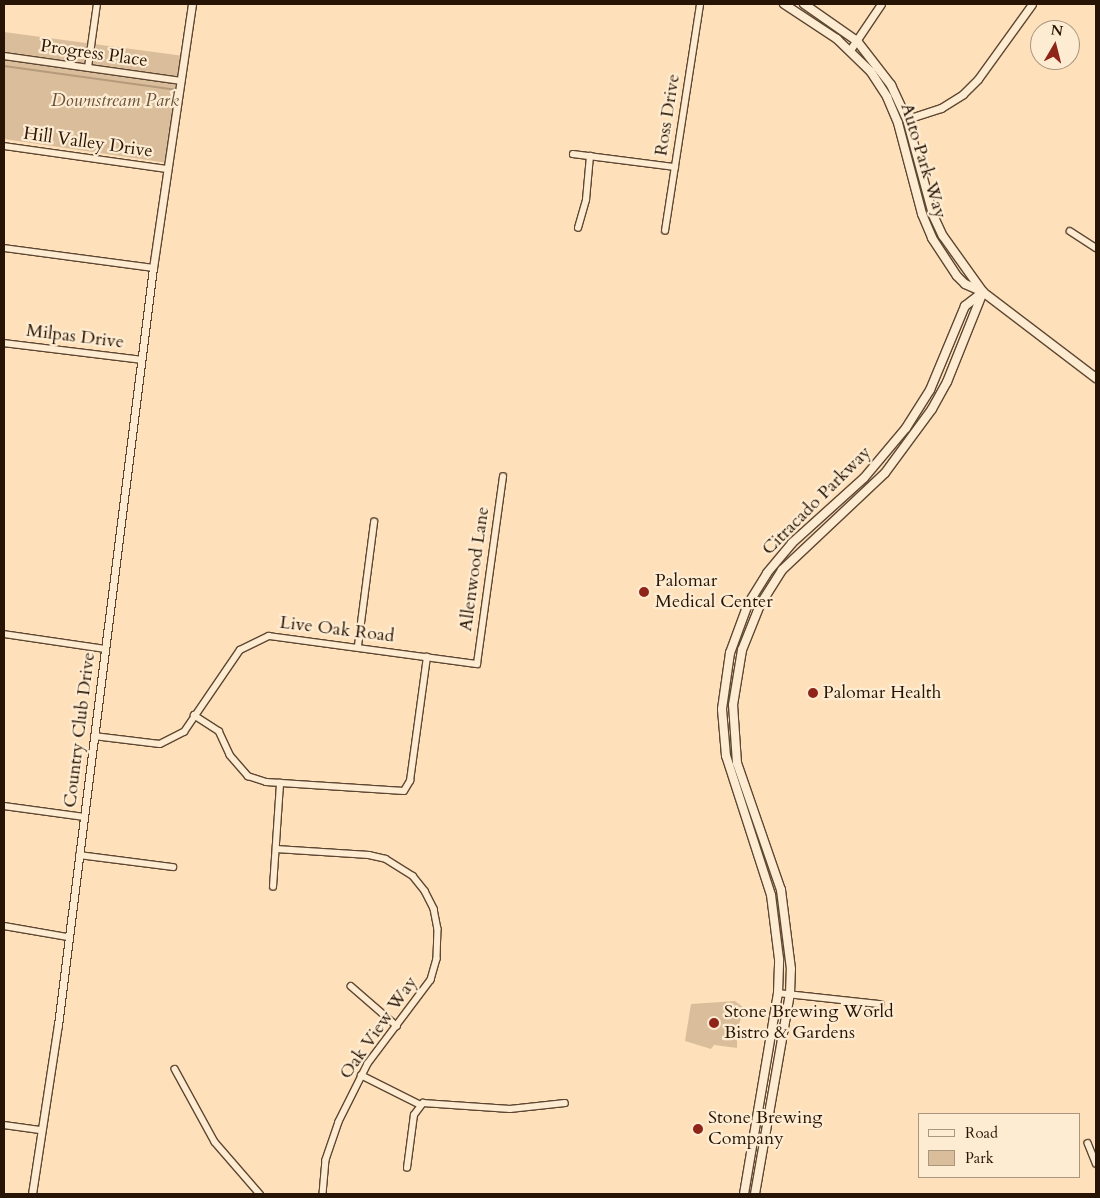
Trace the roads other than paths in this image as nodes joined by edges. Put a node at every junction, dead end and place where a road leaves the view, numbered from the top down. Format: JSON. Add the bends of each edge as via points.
{"nodes":[{"id":1,"x":97,"y":4,"type":"edge"},
{"id":2,"x":192,"y":4,"type":"edge"},
{"id":3,"x":700,"y":4,"type":"edge"},
{"id":4,"x":784,"y":4,"type":"edge"},
{"id":5,"x":804,"y":4,"type":"edge"},
{"id":6,"x":881,"y":4,"type":"edge"},
{"id":7,"x":1032,"y":4,"type":"edge"},
{"id":8,"x":857,"y":41,"type":"junction"},
{"id":9,"x":850,"y":50,"type":"junction"},
{"id":10,"x":4,"y":56,"type":"edge"},
{"id":11,"x":88,"y":68,"type":"junction"},
{"id":12,"x":181,"y":80,"type":"junction"},
{"id":13,"x":907,"y":120,"type":"junction"},
{"id":14,"x":4,"y":146,"type":"edge"},
{"id":15,"x":573,"y":154,"type":"dead end"},
{"id":16,"x":590,"y":156,"type":"junction"},
{"id":17,"x":675,"y":167,"type":"junction"},
{"id":18,"x":167,"y":170,"type":"junction"},
{"id":19,"x":578,"y":228,"type":"dead end"},
{"id":20,"x":665,"y":231,"type":"dead end"},
{"id":21,"x":1070,"y":231,"type":"dead end"},
{"id":22,"x":4,"y":248,"type":"edge"},
{"id":23,"x":1096,"y":248,"type":"edge"},
{"id":24,"x":153,"y":268,"type":"junction"},
{"id":25,"x":983,"y":292,"type":"junction"},
{"id":26,"x":4,"y":343,"type":"edge"},
{"id":27,"x":142,"y":360,"type":"junction"},
{"id":28,"x":1096,"y":378,"type":"edge"},
{"id":29,"x":503,"y":477,"type":"dead end"},
{"id":30,"x":374,"y":522,"type":"dead end"},
{"id":31,"x":4,"y":634,"type":"edge"},
{"id":32,"x":358,"y":646,"type":"junction"},
{"id":33,"x":106,"y":649,"type":"junction"},
{"id":34,"x":428,"y":657,"type":"junction"},
{"id":35,"x":477,"y":664,"type":"joint"},
{"id":36,"x":194,"y":716,"type":"junction"},
{"id":37,"x":94,"y":736,"type":"junction"},
{"id":38,"x":280,"y":783,"type":"junction"},
{"id":39,"x":4,"y":806,"type":"edge"},
{"id":40,"x":84,"y":817,"type":"junction"},
{"id":41,"x":276,"y":849,"type":"junction"},
{"id":42,"x":79,"y":854,"type":"junction"},
{"id":43,"x":173,"y":867,"type":"dead end"},
{"id":44,"x":273,"y":887,"type":"dead end"},
{"id":45,"x":4,"y":926,"type":"edge"},
{"id":46,"x":68,"y":937,"type":"junction"},
{"id":47,"x":351,"y":986,"type":"dead end"},
{"id":48,"x":778,"y":993,"type":"junction"},
{"id":49,"x":790,"y":994,"type":"junction"},
{"id":50,"x":880,"y":1004,"type":"dead end"},
{"id":51,"x":397,"y":1026,"type":"junction"},
{"id":52,"x":175,"y":1069,"type":"dead end"},
{"id":53,"x":361,"y":1075,"type":"junction"},
{"id":54,"x":565,"y":1103,"type":"dead end"},
{"id":55,"x":421,"y":1105,"type":"junction"},
{"id":56,"x":4,"y":1125,"type":"edge"},
{"id":57,"x":40,"y":1130,"type":"junction"},
{"id":58,"x":1088,"y":1143,"type":"dead end"},
{"id":59,"x":1096,"y":1163,"type":"edge"},
{"id":60,"x":407,"y":1168,"type":"dead end"},
{"id":61,"x":32,"y":1194,"type":"edge"},
{"id":62,"x":260,"y":1194,"type":"edge"},
{"id":63,"x":322,"y":1194,"type":"edge"},
{"id":64,"x":744,"y":1194,"type":"edge"},
{"id":65,"x":755,"y":1194,"type":"edge"}],
"edges":[{"from":1,"to":11,"type":"street"},
{"from":2,"to":12,"type":"street","name":"Country Club Drive"},
{"from":3,"to":17,"type":"street","name":"Ross Drive"},
{"from":4,"to":9,"type":"main road","name":"Auto Park Way"},
{"from":5,"to":8,"type":"main road","name":"Auto Park Way"},
{"from":6,"to":8,"type":"street"},
{"from":7,"to":13,"type":"street","via":[[978,79],[963,94],[941,108]]},
{"from":8,"to":9,"type":"street"},
{"from":8,"to":13,"type":"main road","name":"Auto Park Way","via":[[891,86]]},
{"from":9,"to":25,"type":"main road","name":"Auto Park Way","via":[[871,72],[887,97],[932,238],[957,276],[965,284]]},
{"from":10,"to":11,"type":"street","name":"Progress Place"},
{"from":11,"to":12,"type":"street","name":"Progress Place"},
{"from":12,"to":18,"type":"street","name":"Country Club Drive"},
{"from":13,"to":25,"type":"main road","name":"Auto Park Way","via":[[933,215],[942,236]]},
{"from":14,"to":18,"type":"street","name":"Hill Valley Drive"},
{"from":15,"to":16,"type":"street"},
{"from":16,"to":17,"type":"street"},
{"from":16,"to":19,"type":"street","via":[[586,200]]},
{"from":17,"to":20,"type":"street","name":"Ross Drive"},
{"from":18,"to":24,"type":"street","name":"Country Club Drive"},
{"from":21,"to":23,"type":"street"},
{"from":22,"to":24,"type":"street"},
{"from":24,"to":27,"type":"street","name":"Country Club Drive"},
{"from":25,"to":28,"type":"main road","name":"Auto Park Way"},
{"from":25,"to":48,"type":"main road","name":"Citracado Parkway","via":[[966,306],[930,390],[906,428],[864,478],[792,543],[767,573],[748,604],[730,653],[722,709],[724,744],[731,781],[763,869],[774,910]]},
{"from":25,"to":49,"type":"main road","name":"Citracado Parkway","via":[[947,382],[932,409],[885,473],[782,570],[760,605],[742,650],[733,706],[737,764],[780,890],[789,940]]},
{"from":26,"to":27,"type":"street","name":"Milpas Drive"},
{"from":27,"to":33,"type":"street","name":"Country Club Drive"},
{"from":29,"to":35,"type":"street","name":"Allenwood Lane"},
{"from":30,"to":32,"type":"street"},
{"from":31,"to":33,"type":"street"},
{"from":32,"to":34,"type":"street","name":"Live Oak Road"},
{"from":32,"to":36,"type":"street","name":"Live Oak Road","via":[[280,636],[254,641],[240,650]]},
{"from":33,"to":37,"type":"street","name":"Country Club Drive"},
{"from":34,"to":35,"type":"street","name":"Live Oak Road"},
{"from":34,"to":38,"type":"street","via":[[410,781],[404,791]]},
{"from":36,"to":37,"type":"street","name":"Live Oak Road","via":[[184,732],[160,744]]},
{"from":36,"to":38,"type":"street","via":[[219,731],[230,755],[248,776]]},
{"from":37,"to":40,"type":"street","name":"Country Club Drive"},
{"from":38,"to":41,"type":"street"},
{"from":39,"to":40,"type":"street"},
{"from":40,"to":42,"type":"street","name":"Country Club Drive"},
{"from":41,"to":44,"type":"street"},
{"from":41,"to":51,"type":"street","name":"Oak View Way","via":[[386,859],[413,876],[426,891],[438,929],[437,959],[423,995]]},
{"from":42,"to":43,"type":"street"},
{"from":42,"to":46,"type":"street","name":"Country Club Drive"},
{"from":45,"to":46,"type":"street"},
{"from":46,"to":57,"type":"street","name":"Country Club Drive","via":[[52,1069]]},
{"from":47,"to":51,"type":"street"},
{"from":48,"to":49,"type":"street"},
{"from":48,"to":64,"type":"main road","name":"Citracado Parkway"},
{"from":49,"to":50,"type":"street"},
{"from":49,"to":65,"type":"main road","name":"Citracado Parkway"},
{"from":51,"to":53,"type":"street","name":"Oak View Way"},
{"from":52,"to":62,"type":"street","via":[[215,1142]]},
{"from":53,"to":55,"type":"street"},
{"from":53,"to":63,"type":"street","name":"Oak View Way","via":[[326,1160]]},
{"from":54,"to":55,"type":"street","via":[[510,1109],[429,1102]]},
{"from":55,"to":60,"type":"street","via":[[414,1115]]},
{"from":56,"to":57,"type":"street"},
{"from":57,"to":61,"type":"street","name":"Country Club Drive"},
{"from":58,"to":59,"type":"street"}]}
